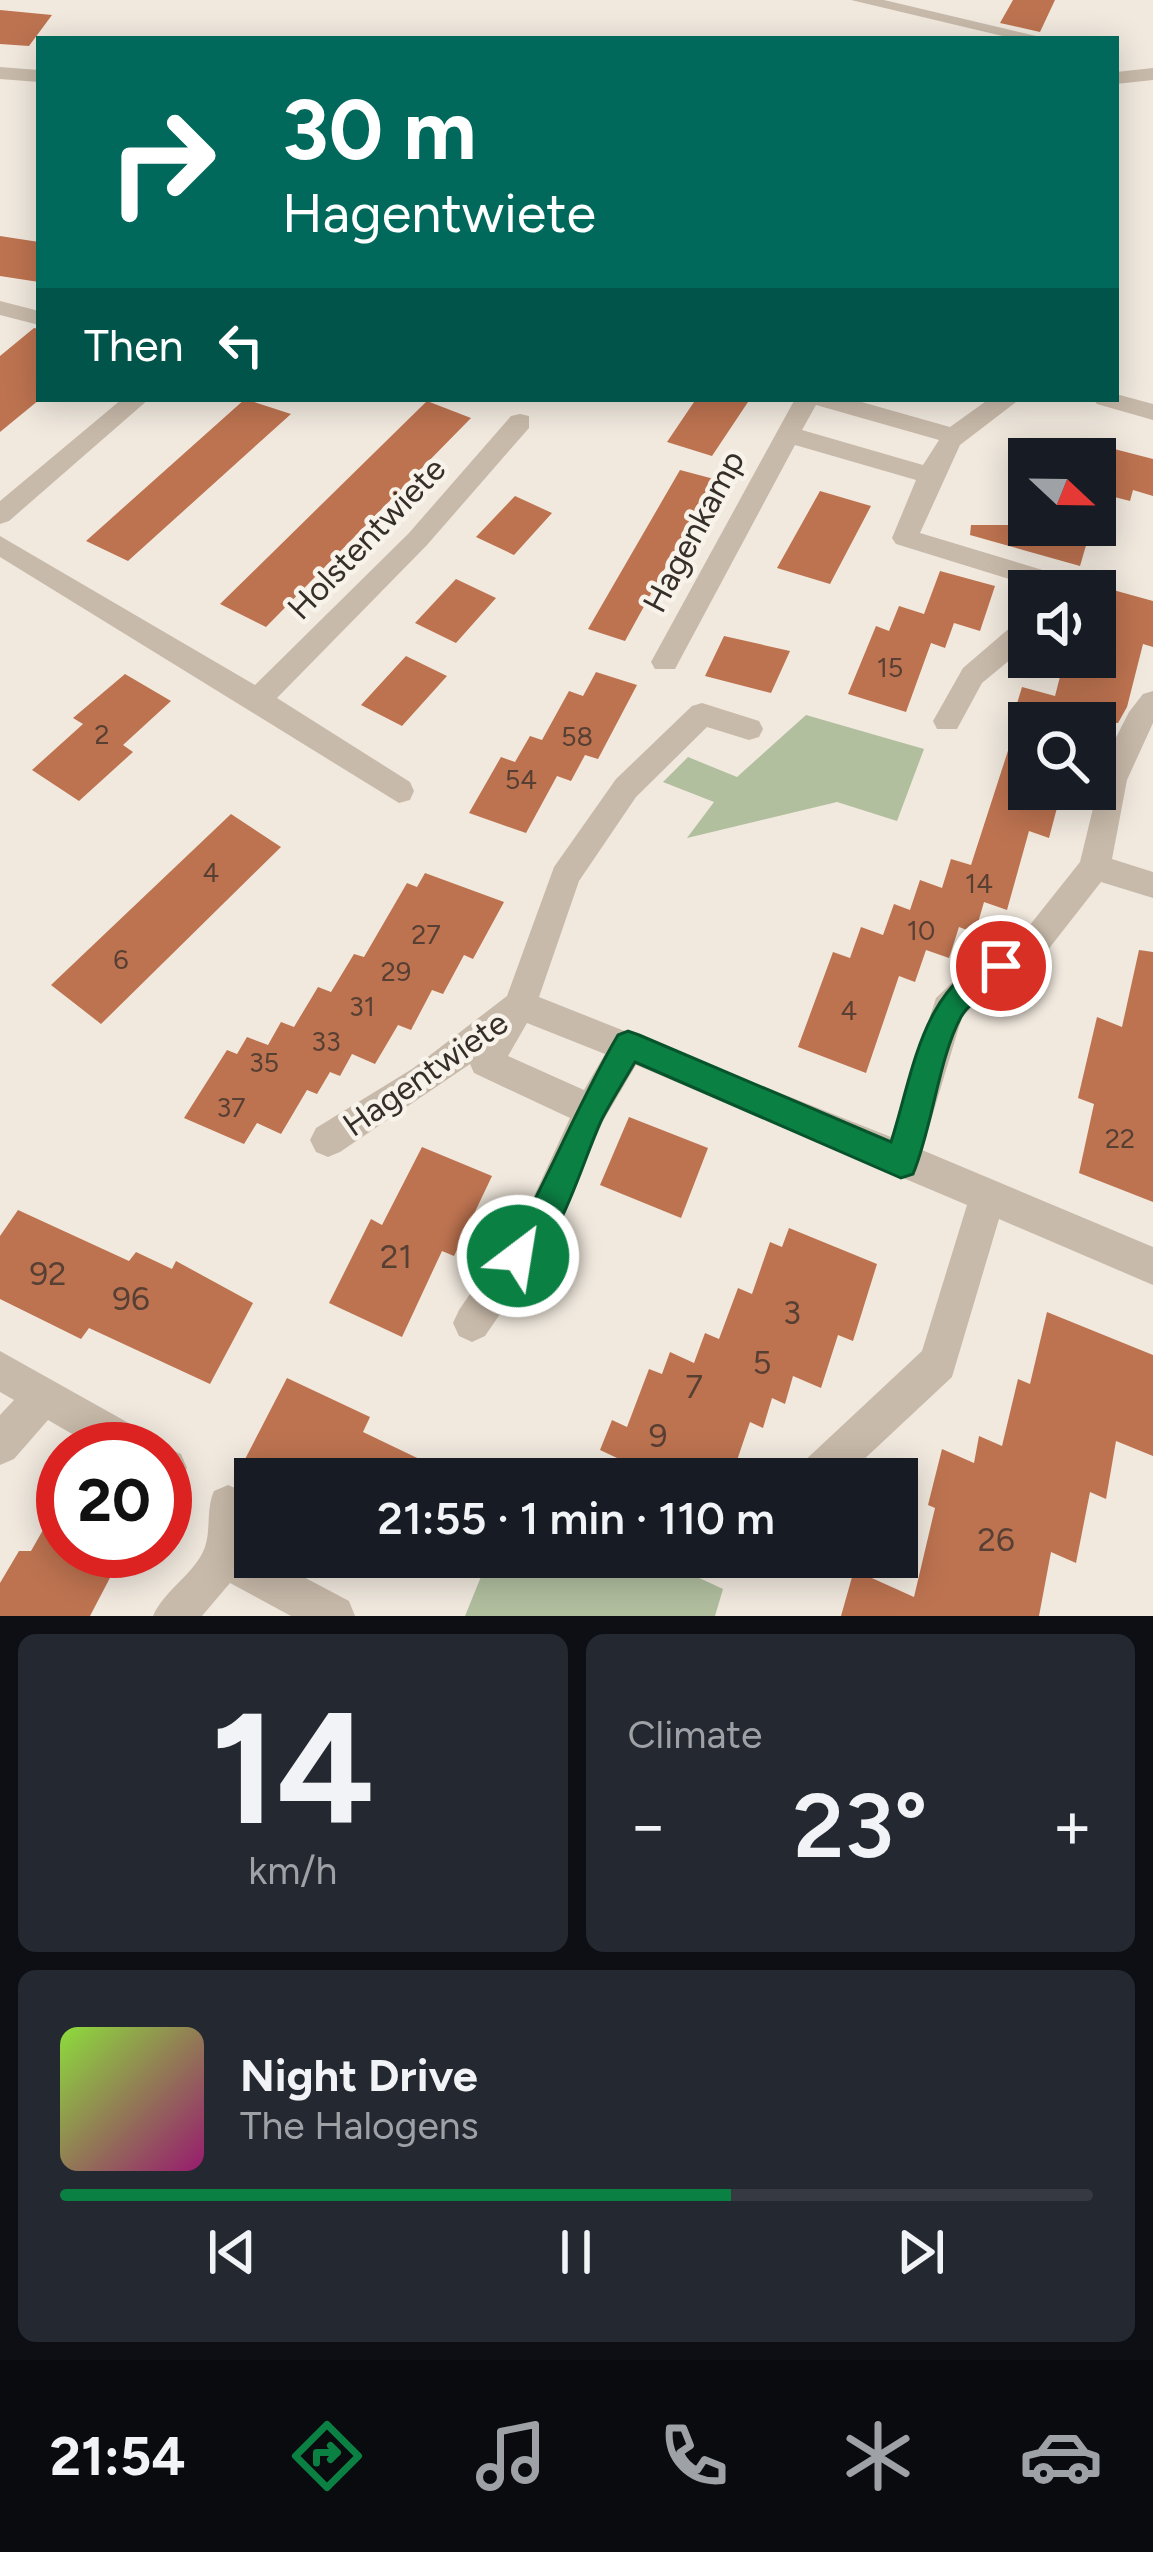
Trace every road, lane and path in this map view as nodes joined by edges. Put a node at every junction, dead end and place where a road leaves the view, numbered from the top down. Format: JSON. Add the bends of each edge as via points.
{"nodes":[{"id":1,"x":860,"y":0,"type":"edge"},
{"id":2,"x":1026,"y":36,"type":"edge"},
{"id":3,"x":0,"y":73,"type":"edge"},
{"id":4,"x":1153,"y":74,"type":"edge"},
{"id":5,"x":36,"y":76,"type":"edge"},
{"id":6,"x":1119,"y":78,"type":"edge"},
{"id":7,"x":0,"y":308,"type":"edge"},
{"id":8,"x":36,"y":317,"type":"edge"},
{"id":9,"x":133,"y":402,"type":"edge"},
{"id":10,"x":805,"y":402,"type":"edge"},
{"id":11,"x":834,"y":402,"type":"edge"},
{"id":12,"x":1002,"y":402,"type":"edge"},
{"id":13,"x":1117,"y":402,"type":"edge"},
{"id":14,"x":527,"y":411,"type":"edge"},
{"id":15,"x":1153,"y":412,"type":"edge"},
{"id":16,"x":786,"y":434,"type":"junction"},
{"id":17,"x":950,"y":435,"type":"junction"},
{"id":18,"x":931,"y":476,"type":"junction"},
{"id":19,"x":0,"y":514,"type":"edge"},
{"id":20,"x":0,"y":545,"type":"edge"},
{"id":21,"x":1011,"y":570,"type":"edge"},
{"id":22,"x":1008,"y":649,"type":"edge"},
{"id":23,"x":665,"y":662,"type":"dead end"},
{"id":24,"x":258,"y":700,"type":"junction"},
{"id":25,"x":1153,"y":702,"type":"edge"},
{"id":26,"x":946,"y":721,"type":"dead end"},
{"id":27,"x":749,"y":729,"type":"dead end"},
{"id":28,"x":399,"y":791,"type":"dead end"},
{"id":29,"x":1095,"y":867,"type":"junction"},
{"id":30,"x":1153,"y":885,"type":"edge"},
{"id":31,"x":520,"y":1005,"type":"junction"},
{"id":32,"x":628,"y":1045,"type":"junction"},
{"id":33,"x":591,"y":1110,"type":"junction"},
{"id":34,"x":328,"y":1140,"type":"dead end"},
{"id":35,"x":901,"y":1162,"type":"junction"},
{"id":36,"x":987,"y":1198,"type":"junction"},
{"id":37,"x":1153,"y":1266,"type":"edge"},
{"id":38,"x":472,"y":1323,"type":"dead end"},
{"id":39,"x":0,"y":1370,"type":"edge"},
{"id":40,"x":45,"y":1394,"type":"junction"},
{"id":41,"x":91,"y":1422,"type":"edge"},
{"id":42,"x":0,"y":1445,"type":"edge"},
{"id":43,"x":836,"y":1458,"type":"edge"},
{"id":44,"x":228,"y":1505,"type":"dead end"},
{"id":45,"x":225,"y":1558,"type":"junction"},
{"id":46,"x":174,"y":1616,"type":"edge"},
{"id":47,"x":334,"y":1616,"type":"edge"}],
"edges":[{"from":1,"to":2,"type":"street"},
{"from":3,"to":5,"type":"street"},
{"from":4,"to":6,"type":"street"},
{"from":7,"to":8,"type":"street"},
{"from":9,"to":19,"type":"street"},
{"from":10,"to":16,"type":"street","name":"Hagenkamp"},
{"from":11,"to":17,"type":"street"},
{"from":12,"to":17,"type":"street"},
{"from":13,"to":15,"type":"street"},
{"from":14,"to":24,"type":"street","name":"Holstentwiete","via":[[418,539]]},
{"from":16,"to":18,"type":"street","name":"Hagenkamp"},
{"from":16,"to":23,"type":"street","name":"Hagenkamp"},
{"from":17,"to":18,"type":"street"},
{"from":18,"to":21,"type":"street","via":[[905,538]]},
{"from":20,"to":24,"type":"street"},
{"from":22,"to":26,"type":"street","via":[[959,687]]},
{"from":24,"to":28,"type":"street"},
{"from":25,"to":29,"type":"street","via":[[1110,780]]},
{"from":27,"to":31,"type":"street","name":"Hagentwiete","via":[[702,714],[626,788],[565,876]]},
{"from":29,"to":30,"type":"street"},
{"from":29,"to":35,"type":"street","via":[[1029,950],[948,1009]]},
{"from":31,"to":32,"type":"street","name":"Hagentwiete"},
{"from":31,"to":33,"type":"street","name":"Hagentwiete","via":[[487,1062]]},
{"from":31,"to":34,"type":"street","name":"Hagentwiete","via":[[424,1080]]},
{"from":32,"to":33,"type":"street"},
{"from":32,"to":35,"type":"street","name":"Hagentwiete"},
{"from":33,"to":38,"type":"street","via":[[541,1222]]},
{"from":35,"to":36,"type":"street","name":"Hagentwiete"},
{"from":36,"to":37,"type":"street","name":"Hagentwiete"},
{"from":36,"to":43,"type":"street","via":[[938,1363]]},
{"from":39,"to":40,"type":"street"},
{"from":40,"to":41,"type":"street"},
{"from":40,"to":42,"type":"street"},
{"from":44,"to":45,"type":"street"},
{"from":45,"to":46,"type":"street"},
{"from":45,"to":47,"type":"street"}]}
